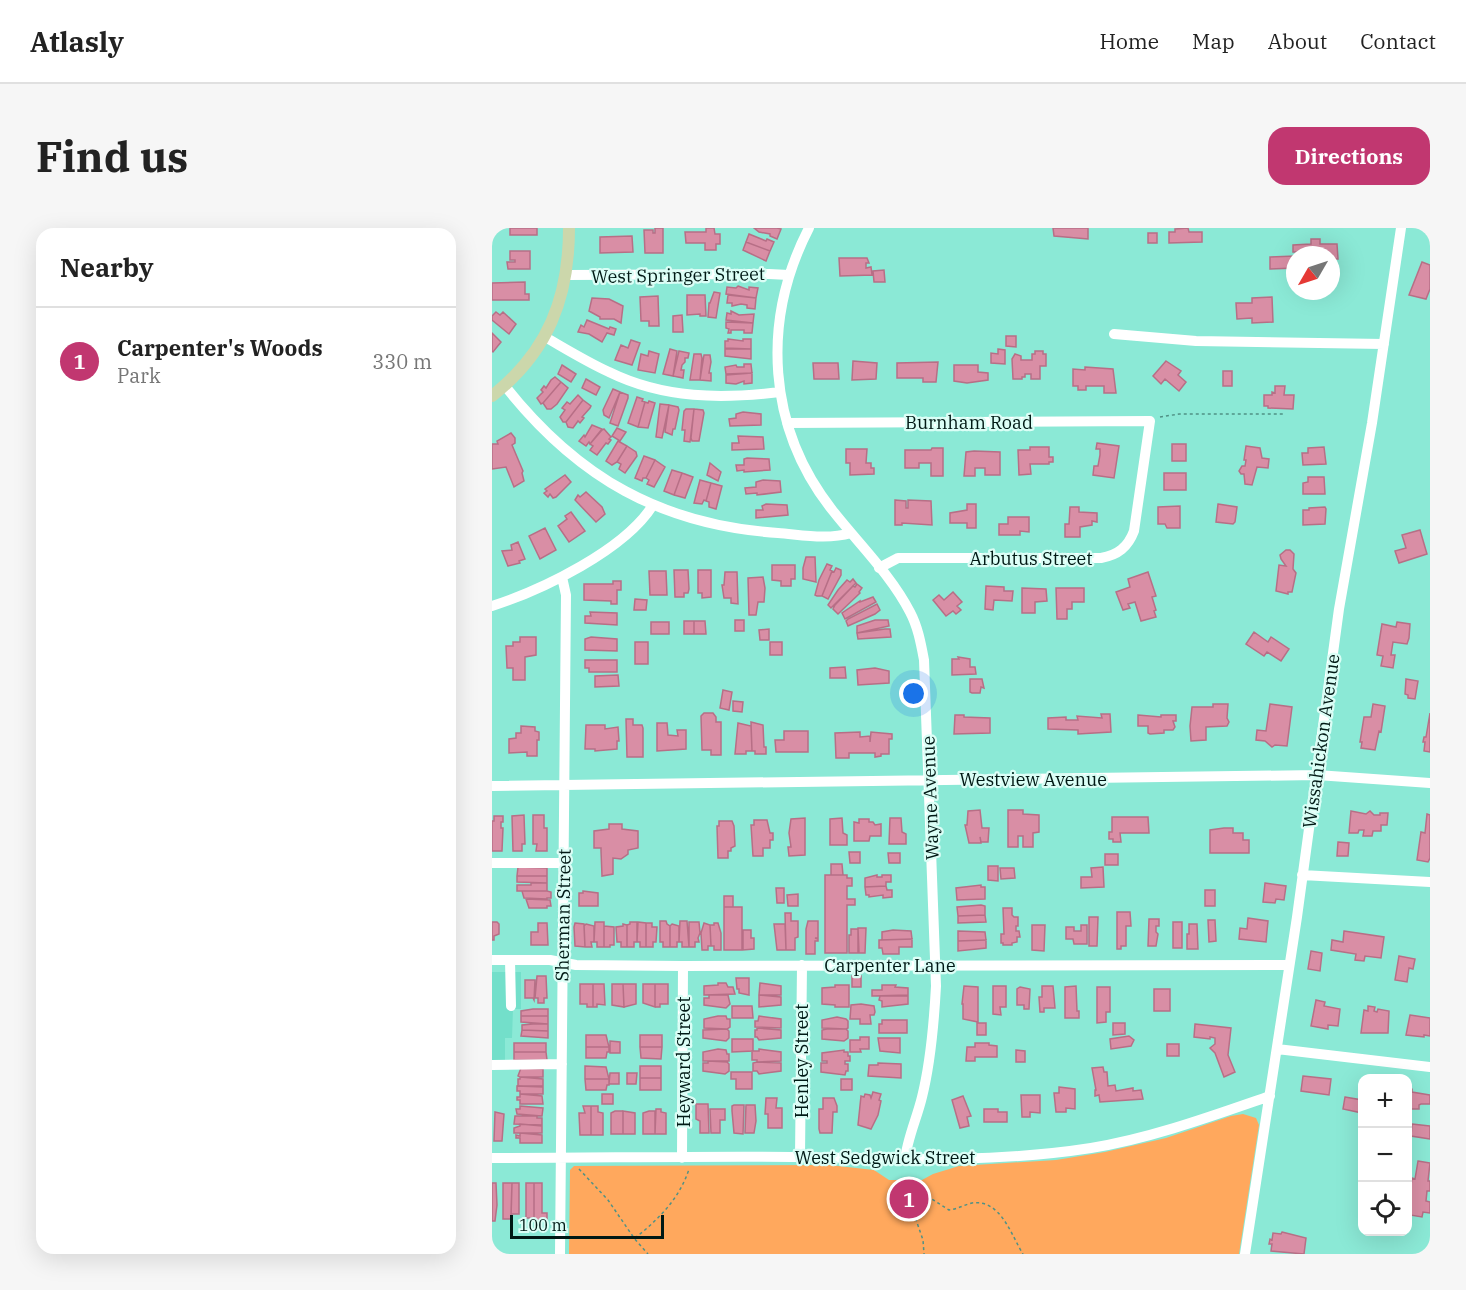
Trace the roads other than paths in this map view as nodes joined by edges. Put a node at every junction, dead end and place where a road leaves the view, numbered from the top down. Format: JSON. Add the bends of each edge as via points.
{"nodes":[{"id":1,"x":569,"y":228,"type":"edge"},
{"id":2,"x":809,"y":228,"type":"edge"},
{"id":3,"x":1401,"y":228,"type":"edge"},
{"id":4,"x":567,"y":275,"type":"junction"},
{"id":5,"x":789,"y":275,"type":"junction"},
{"id":6,"x":1114,"y":334,"type":"dead end"},
{"id":7,"x":545,"y":337,"type":"junction"},
{"id":8,"x":1384,"y":344,"type":"junction"},
{"id":9,"x":505,"y":386,"type":"junction"},
{"id":10,"x":780,"y":392,"type":"junction"},
{"id":11,"x":492,"y":396,"type":"edge"},
{"id":12,"x":1150,"y":421,"type":"joint"},
{"id":13,"x":787,"y":423,"type":"junction"},
{"id":14,"x":653,"y":504,"type":"junction"},
{"id":15,"x":851,"y":533,"type":"junction"},
{"id":16,"x":879,"y":568,"type":"junction"},
{"id":17,"x":562,"y":577,"type":"junction"},
{"id":18,"x":492,"y":606,"type":"edge"},
{"id":19,"x":1317,"y":775,"type":"junction"},
{"id":20,"x":929,"y":781,"type":"junction"},
{"id":21,"x":1430,"y":783,"type":"edge"},
{"id":22,"x":564,"y":785,"type":"junction"},
{"id":23,"x":492,"y":786,"type":"edge"},
{"id":24,"x":492,"y":863,"type":"edge"},
{"id":25,"x":564,"y":863,"type":"junction"},
{"id":26,"x":1302,"y":875,"type":"junction"},
{"id":27,"x":1430,"y":882,"type":"edge"},
{"id":28,"x":492,"y":960,"type":"edge"},
{"id":29,"x":510,"y":960,"type":"junction"},
{"id":30,"x":563,"y":963,"type":"junction"},
{"id":31,"x":802,"y":965,"type":"junction"},
{"id":32,"x":936,"y":965,"type":"junction"},
{"id":33,"x":1289,"y":965,"type":"junction"},
{"id":34,"x":683,"y":966,"type":"junction"},
{"id":35,"x":511,"y":1006,"type":"dead end"},
{"id":36,"x":1277,"y":1049,"type":"junction"},
{"id":37,"x":562,"y":1064,"type":"junction"},
{"id":38,"x":492,"y":1065,"type":"edge"},
{"id":39,"x":1430,"y":1067,"type":"edge"},
{"id":40,"x":1270,"y":1095,"type":"junction"},
{"id":41,"x":800,"y":1157,"type":"junction"},
{"id":42,"x":492,"y":1158,"type":"edge"},
{"id":43,"x":561,"y":1158,"type":"junction"},
{"id":44,"x":682,"y":1158,"type":"junction"},
{"id":45,"x":905,"y":1160,"type":"junction"},
{"id":46,"x":560,"y":1254,"type":"edge"},
{"id":47,"x":1245,"y":1254,"type":"edge"}],
"edges":[{"from":1,"to":4,"type":"main road"},
{"from":2,"to":5,"type":"street","name":"Wayne Avenue"},
{"from":3,"to":8,"type":"street","name":"Wissahickon Avenue"},
{"from":4,"to":5,"type":"street","name":"West Springer Street"},
{"from":4,"to":7,"type":"main road"},
{"from":5,"to":10,"type":"street","name":"Wayne Avenue","via":[[777,337]]},
{"from":6,"to":8,"type":"street","via":[[1196,341]]},
{"from":7,"to":9,"type":"main road"},
{"from":7,"to":10,"type":"street","via":[[610,373],[662,390],[720,398]]},
{"from":8,"to":19,"type":"street","name":"Wissahickon Avenue","via":[[1339,609]]},
{"from":9,"to":11,"type":"main road"},
{"from":9,"to":14,"type":"street","via":[[539,426],[570,454],[603,478]]},
{"from":10,"to":13,"type":"street","name":"Wayne Avenue"},
{"from":12,"to":13,"type":"street","name":"Burnham Road"},
{"from":12,"to":16,"type":"street","name":"Arbutus Street","via":[[1134,531],[1116,554],[1101,558],[898,558]]},
{"from":13,"to":15,"type":"street","name":"Wayne Avenue","via":[[813,483]]},
{"from":14,"to":15,"type":"street","via":[[729,528],[827,538]]},
{"from":14,"to":17,"type":"street","via":[[623,536]]},
{"from":15,"to":16,"type":"street","name":"Wayne Avenue"},
{"from":16,"to":20,"type":"street","name":"Wayne Avenue","via":[[911,614],[921,645]]},
{"from":17,"to":18,"type":"street"},
{"from":17,"to":22,"type":"street","name":"Sherman Street","via":[[566,595]]},
{"from":19,"to":20,"type":"street","name":"Westview Avenue"},
{"from":19,"to":21,"type":"street","name":"Westview Avenue"},
{"from":19,"to":26,"type":"street","name":"Wissahickon Avenue"},
{"from":20,"to":22,"type":"street","name":"Westview Avenue"},
{"from":20,"to":32,"type":"street","name":"Wayne Avenue"},
{"from":22,"to":23,"type":"street","name":"Westview Avenue"},
{"from":22,"to":25,"type":"street","name":"Sherman Street"},
{"from":24,"to":25,"type":"street"},
{"from":25,"to":30,"type":"street","name":"Sherman Street"},
{"from":26,"to":27,"type":"street"},
{"from":26,"to":33,"type":"street","name":"Wissahickon Avenue"},
{"from":28,"to":29,"type":"street","name":"Carpenter Lane"},
{"from":29,"to":30,"type":"street","name":"Carpenter Lane"},
{"from":29,"to":35,"type":"street"},
{"from":30,"to":34,"type":"street","name":"Carpenter Lane"},
{"from":30,"to":37,"type":"street","name":"Sherman Street"},
{"from":31,"to":32,"type":"street","name":"Carpenter Lane"},
{"from":31,"to":34,"type":"street","name":"Carpenter Lane"},
{"from":31,"to":41,"type":"street","name":"Henley Street"},
{"from":32,"to":33,"type":"street","name":"Carpenter Lane"},
{"from":32,"to":45,"type":"street","name":"Wayne Avenue","via":[[930,1055]]},
{"from":33,"to":36,"type":"street","name":"Wissahickon Avenue"},
{"from":34,"to":44,"type":"street","name":"Heyward Street"},
{"from":36,"to":39,"type":"street"},
{"from":36,"to":40,"type":"street","name":"Wissahickon Avenue"},
{"from":37,"to":38,"type":"street"},
{"from":37,"to":43,"type":"street","name":"Sherman Street"},
{"from":40,"to":45,"type":"street","name":"West Sedgwick Street","via":[[1170,1129],[1092,1148]]},
{"from":40,"to":47,"type":"street","name":"Wissahickon Avenue"},
{"from":41,"to":44,"type":"street","name":"West Sedgwick Street"},
{"from":41,"to":45,"type":"street","name":"West Sedgwick Street"},
{"from":42,"to":43,"type":"street","name":"West Sedgwick Street"},
{"from":43,"to":44,"type":"street","name":"West Sedgwick Street"},
{"from":43,"to":46,"type":"street","name":"Sherman Street"}]}
